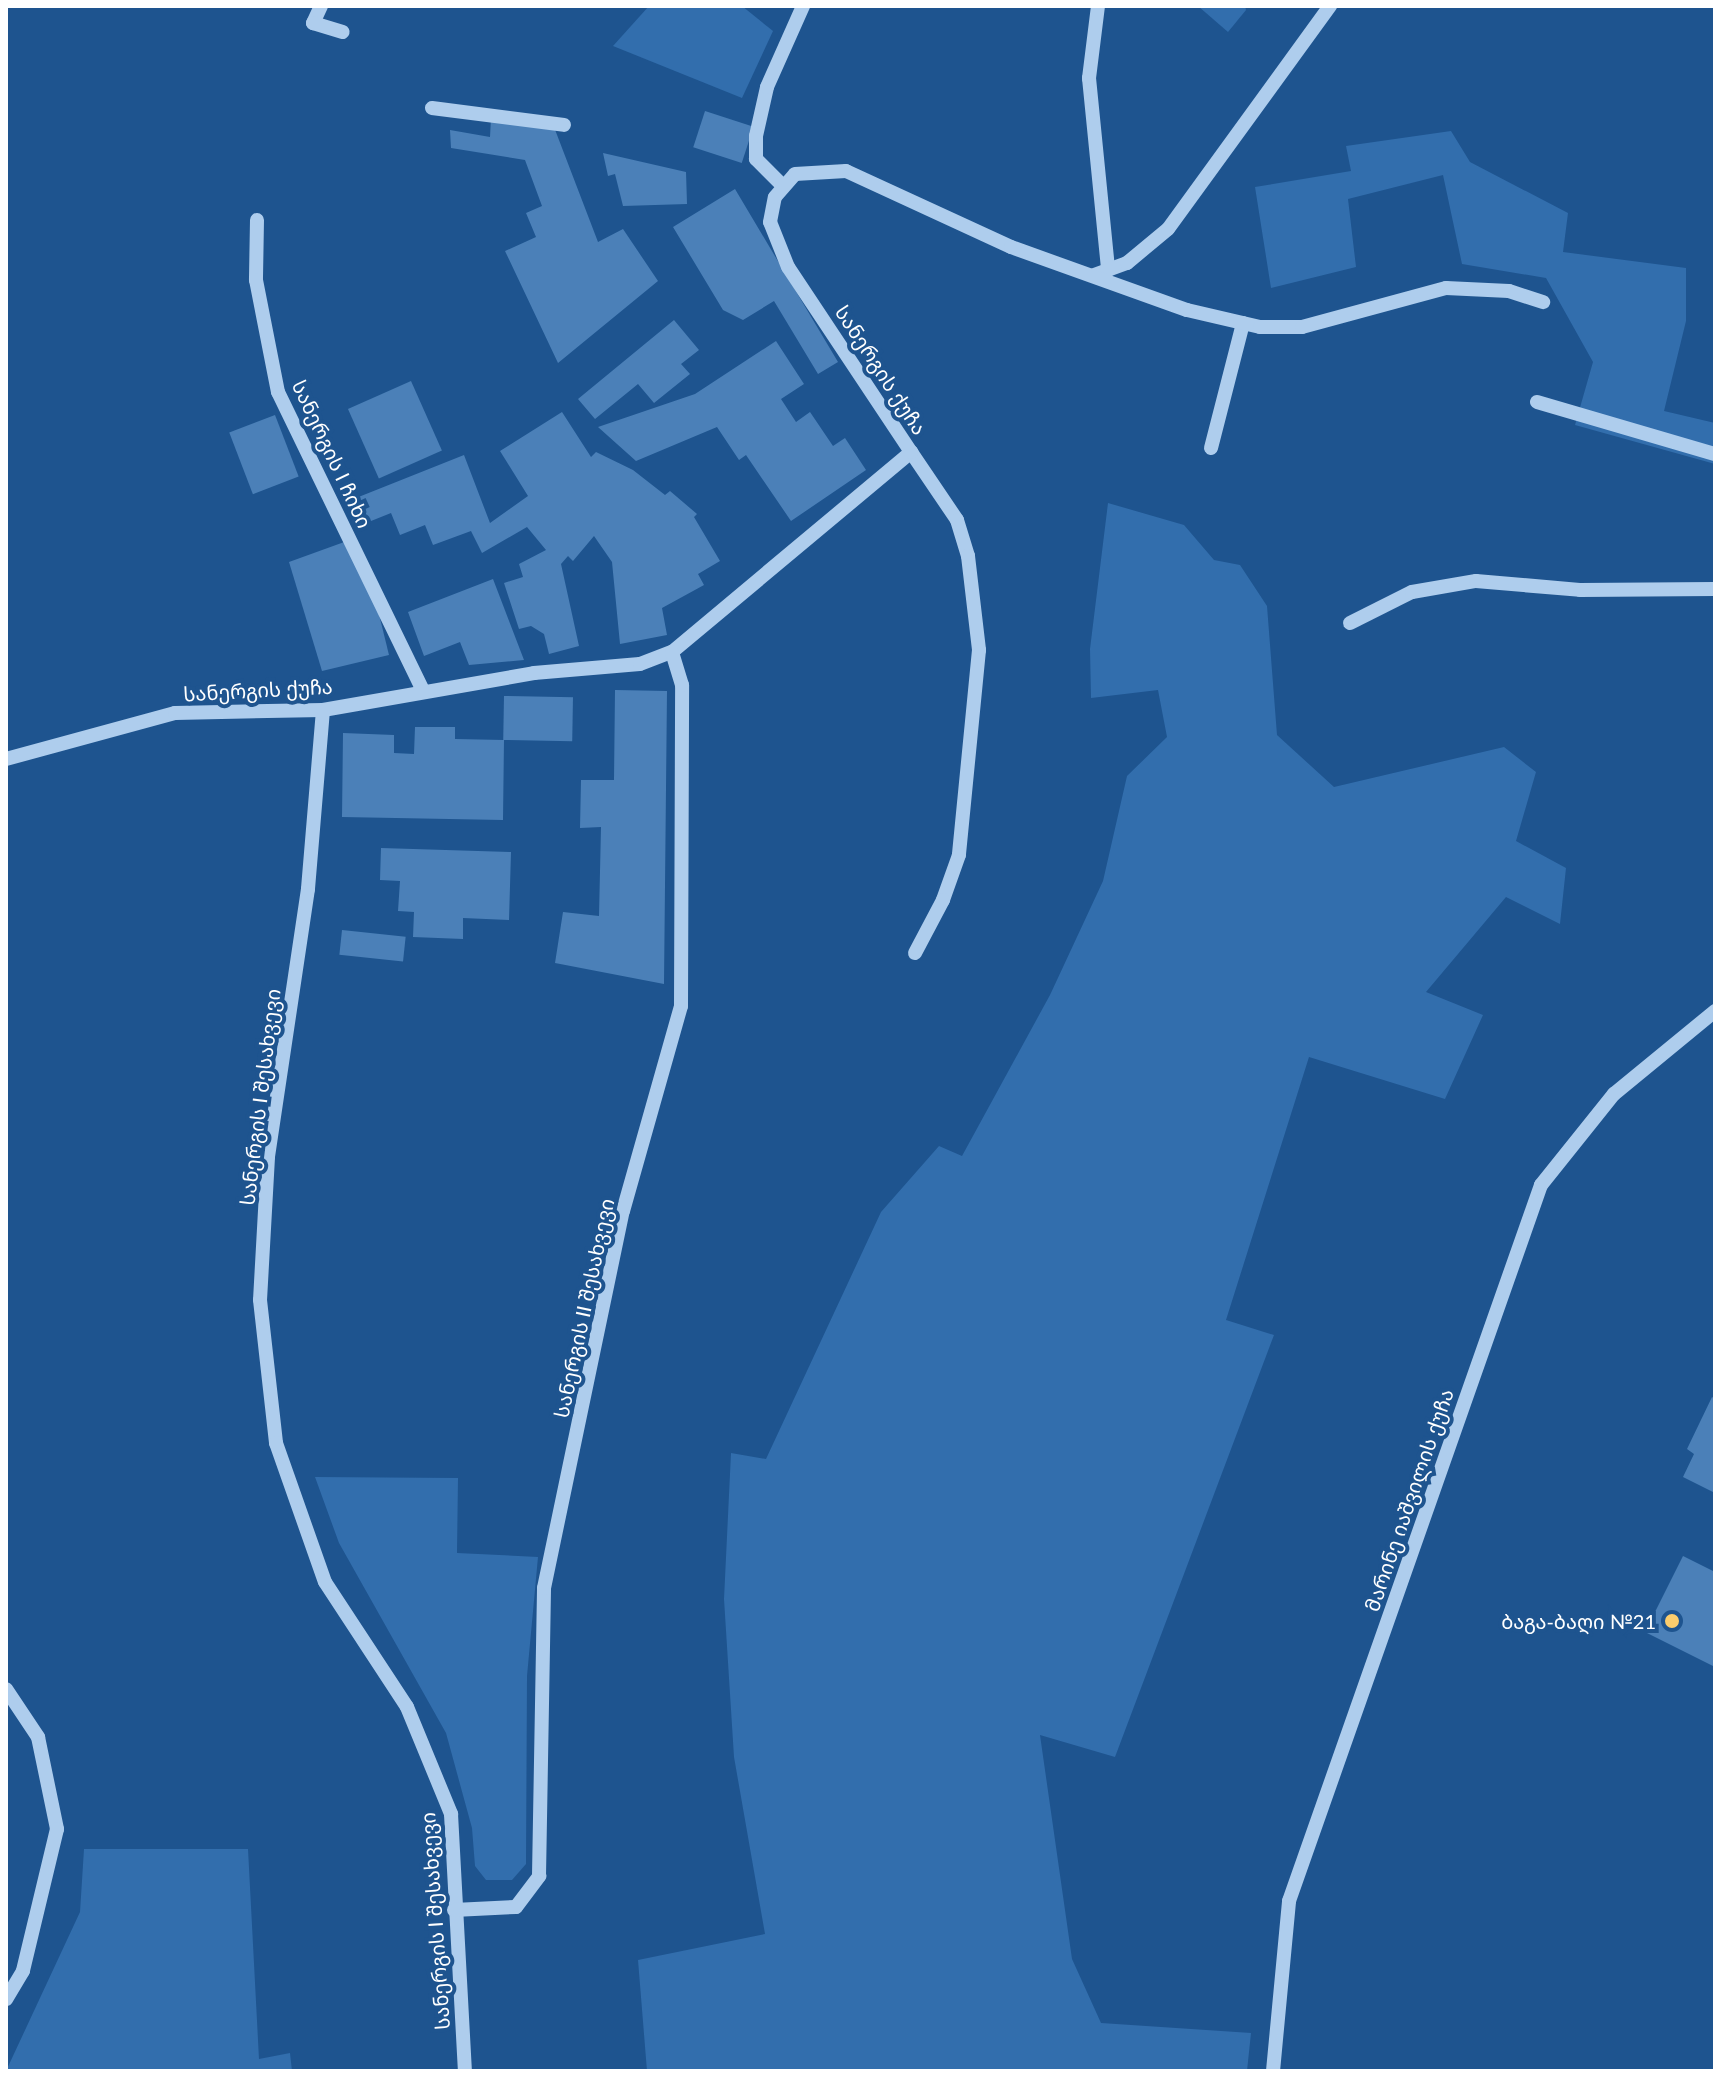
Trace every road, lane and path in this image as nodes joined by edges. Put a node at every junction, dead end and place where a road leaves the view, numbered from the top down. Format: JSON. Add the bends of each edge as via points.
{"nodes":[{"id":1,"x":321,"y":6,"type":"edge"},
{"id":2,"x":803,"y":6,"type":"edge"},
{"id":3,"x":1098,"y":6,"type":"edge"},
{"id":4,"x":1330,"y":6,"type":"edge"},
{"id":5,"x":343,"y":32,"type":"dead end"},
{"id":6,"x":432,"y":108,"type":"dead end"},
{"id":7,"x":564,"y":125,"type":"dead end"},
{"id":8,"x":782,"y":185,"type":"junction"},
{"id":9,"x":257,"y":220,"type":"dead end"},
{"id":10,"x":1101,"y":272,"type":"junction"},
{"id":11,"x":1543,"y":302,"type":"dead end"},
{"id":12,"x":1243,"y":323,"type":"junction"},
{"id":13,"x":1537,"y":402,"type":"dead end"},
{"id":14,"x":1211,"y":448,"type":"dead end"},
{"id":15,"x":911,"y":452,"type":"junction"},
{"id":16,"x":1715,"y":454,"type":"edge"},
{"id":17,"x":1715,"y":589,"type":"edge"},
{"id":18,"x":1350,"y":623,"type":"dead end"},
{"id":19,"x":672,"y":652,"type":"junction"},
{"id":20,"x":423,"y":691,"type":"junction"},
{"id":21,"x":323,"y":710,"type":"junction"},
{"id":22,"x":6,"y":759,"type":"edge"},
{"id":23,"x":915,"y":953,"type":"dead end"},
{"id":24,"x":1715,"y":1011,"type":"edge"},
{"id":25,"x":6,"y":1689,"type":"edge"},
{"id":26,"x":454,"y":1910,"type":"junction"},
{"id":27,"x":6,"y":1999,"type":"edge"},
{"id":28,"x":465,"y":2071,"type":"edge"},
{"id":29,"x":1273,"y":2071,"type":"edge"}],
"edges":[{"from":1,"to":5,"type":"street","via":[[313,23]]},
{"from":2,"to":8,"type":"street","via":[[767,87],[756,136],[756,159]]},
{"from":3,"to":10,"type":"street","via":[[1089,78]]},
{"from":4,"to":10,"type":"street","via":[[1168,229],[1127,263]]},
{"from":6,"to":7,"type":"street"},
{"from":8,"to":10,"type":"street","via":[[795,174],[846,171],[1011,247]]},
{"from":8,"to":15,"type":"street","name":"სანერგის ქუჩა","via":[[770,222],[788,267]]},
{"from":9,"to":20,"type":"street","name":"სანერგის I ჩიხი","via":[[256,280],[278,392]]},
{"from":10,"to":12,"type":"street","via":[[1187,310]]},
{"from":11,"to":12,"type":"street","via":[[1509,291],[1446,288],[1302,327]]},
{"from":12,"to":14,"type":"street"},
{"from":13,"to":16,"type":"street"},
{"from":15,"to":19,"type":"street","name":"სანერგის ქუჩა"},
{"from":15,"to":23,"type":"street","via":[[957,520],[968,556],[979,650],[959,855]]},
{"from":17,"to":18,"type":"street","via":[[1580,590],[1476,581],[1412,592]]},
{"from":19,"to":20,"type":"street","name":"სანერგის ქუჩა","via":[[640,664],[534,673]]},
{"from":19,"to":26,"type":"street","name":"სანერგის II შესახვევი","via":[[682,685],[681,1006],[623,1211],[544,1588],[539,1876],[516,1907]]},
{"from":20,"to":21,"type":"street","name":"სანერგის ქუჩა"},
{"from":21,"to":22,"type":"street","name":"სანერგის ქუჩა","via":[[175,713]]},
{"from":21,"to":26,"type":"street","name":"სანერგის I შესახვევი","via":[[308,889],[268,1157],[260,1300],[276,1443],[325,1582],[407,1707],[451,1814]]},
{"from":24,"to":29,"type":"street","name":"მარინე იაშვილის ქუჩა","via":[[1614,1094],[1541,1185],[1289,1901]]},
{"from":25,"to":27,"type":"street","via":[[38,1737],[57,1829],[23,1971]]},
{"from":26,"to":28,"type":"street","name":"სანერგის I შესახვევი"}]}
